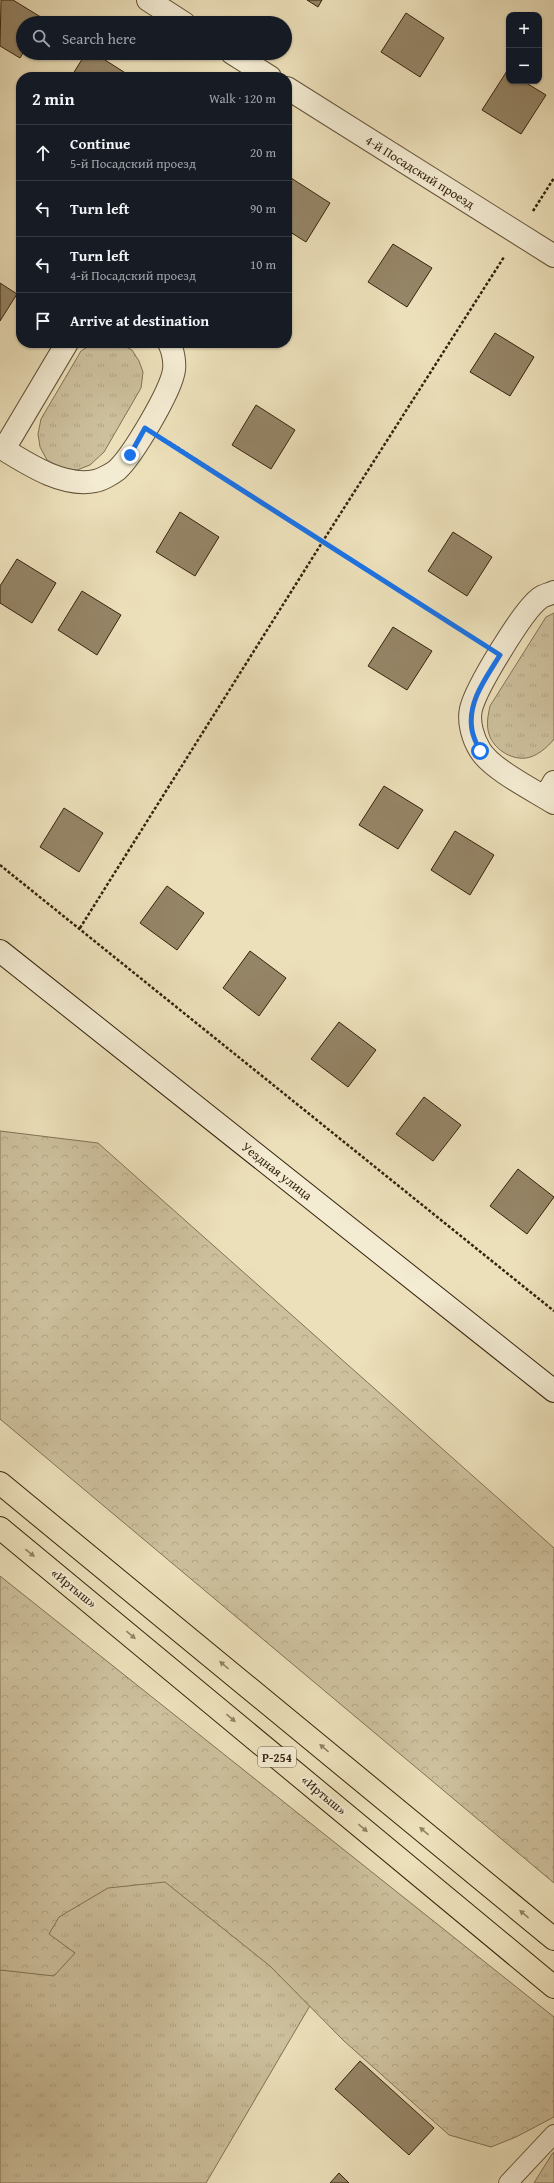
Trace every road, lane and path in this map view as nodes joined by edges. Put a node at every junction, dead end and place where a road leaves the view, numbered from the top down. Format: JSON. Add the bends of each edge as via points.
{"nodes":[{"id":1,"x":148,"y":0,"type":"edge"},
{"id":2,"x":173,"y":16,"type":"edge"},
{"id":3,"x":243,"y":60,"type":"edge"},
{"id":4,"x":262,"y":72,"type":"edge"},
{"id":5,"x":292,"y":91,"type":"edge"},
{"id":6,"x":554,"y":178,"type":"edge"},
{"id":7,"x":518,"y":234,"type":"junction"},
{"id":8,"x":554,"y":256,"type":"edge"},
{"id":9,"x":64,"y":348,"type":"edge"},
{"id":10,"x":172,"y":348,"type":"edge"},
{"id":11,"x":145,"y":428,"type":"junction"},
{"id":12,"x":2,"y":448,"type":"edge"},
{"id":13,"x":323,"y":541,"type":"junction"},
{"id":14,"x":554,"y":592,"type":"edge"},
{"id":15,"x":500,"y":655,"type":"junction"},
{"id":16,"x":551,"y":794,"type":"edge"},
{"id":17,"x":0,"y":865,"type":"edge"},
{"id":18,"x":80,"y":928,"type":"junction"},
{"id":19,"x":0,"y":951,"type":"edge"},
{"id":20,"x":554,"y":1311,"type":"edge"},
{"id":21,"x":554,"y":1391,"type":"edge"},
{"id":22,"x":0,"y":1483,"type":"edge"},
{"id":23,"x":0,"y":1528,"type":"edge"},
{"id":24,"x":554,"y":1939,"type":"edge"},
{"id":25,"x":554,"y":1987,"type":"edge"},
{"id":26,"x":554,"y":2134,"type":"edge"},
{"id":27,"x":508,"y":2183,"type":"edge"}],
"edges":[{"from":1,"to":2,"type":"street"},
{"from":3,"to":4,"type":"street"},
{"from":5,"to":7,"type":"street","name":"4-й Посадский проезд"},
{"from":6,"to":7,"type":"path"},
{"from":7,"to":8,"type":"street","name":"4-й Посадский проезд"},
{"from":7,"to":13,"type":"path"},
{"from":9,"to":12,"type":"street"},
{"from":10,"to":11,"type":"street","via":[[174,369],[167,390]]},
{"from":11,"to":12,"type":"street","via":[[130,455],[116,471],[96,481],[75,483],[55,476]]},
{"from":11,"to":13,"type":"path"},
{"from":13,"to":15,"type":"path"},
{"from":13,"to":18,"type":"path"},
{"from":14,"to":15,"type":"street","via":[[540,598],[525,613]]},
{"from":15,"to":16,"type":"street","via":[[479,690],[471,710],[472,731],[480,751],[496,766]]},
{"from":17,"to":18,"type":"path"},
{"from":18,"to":20,"type":"path"},
{"from":19,"to":21,"type":"street","name":"Уездная улица"},
{"from":24,"to":22,"type":"highway","number":"Р-254","one_way":true},
{"from":23,"to":25,"type":"highway","name":"«Иртыш»","number":"Р-254","one_way":true},
{"from":26,"to":27,"type":"lane"}]}
